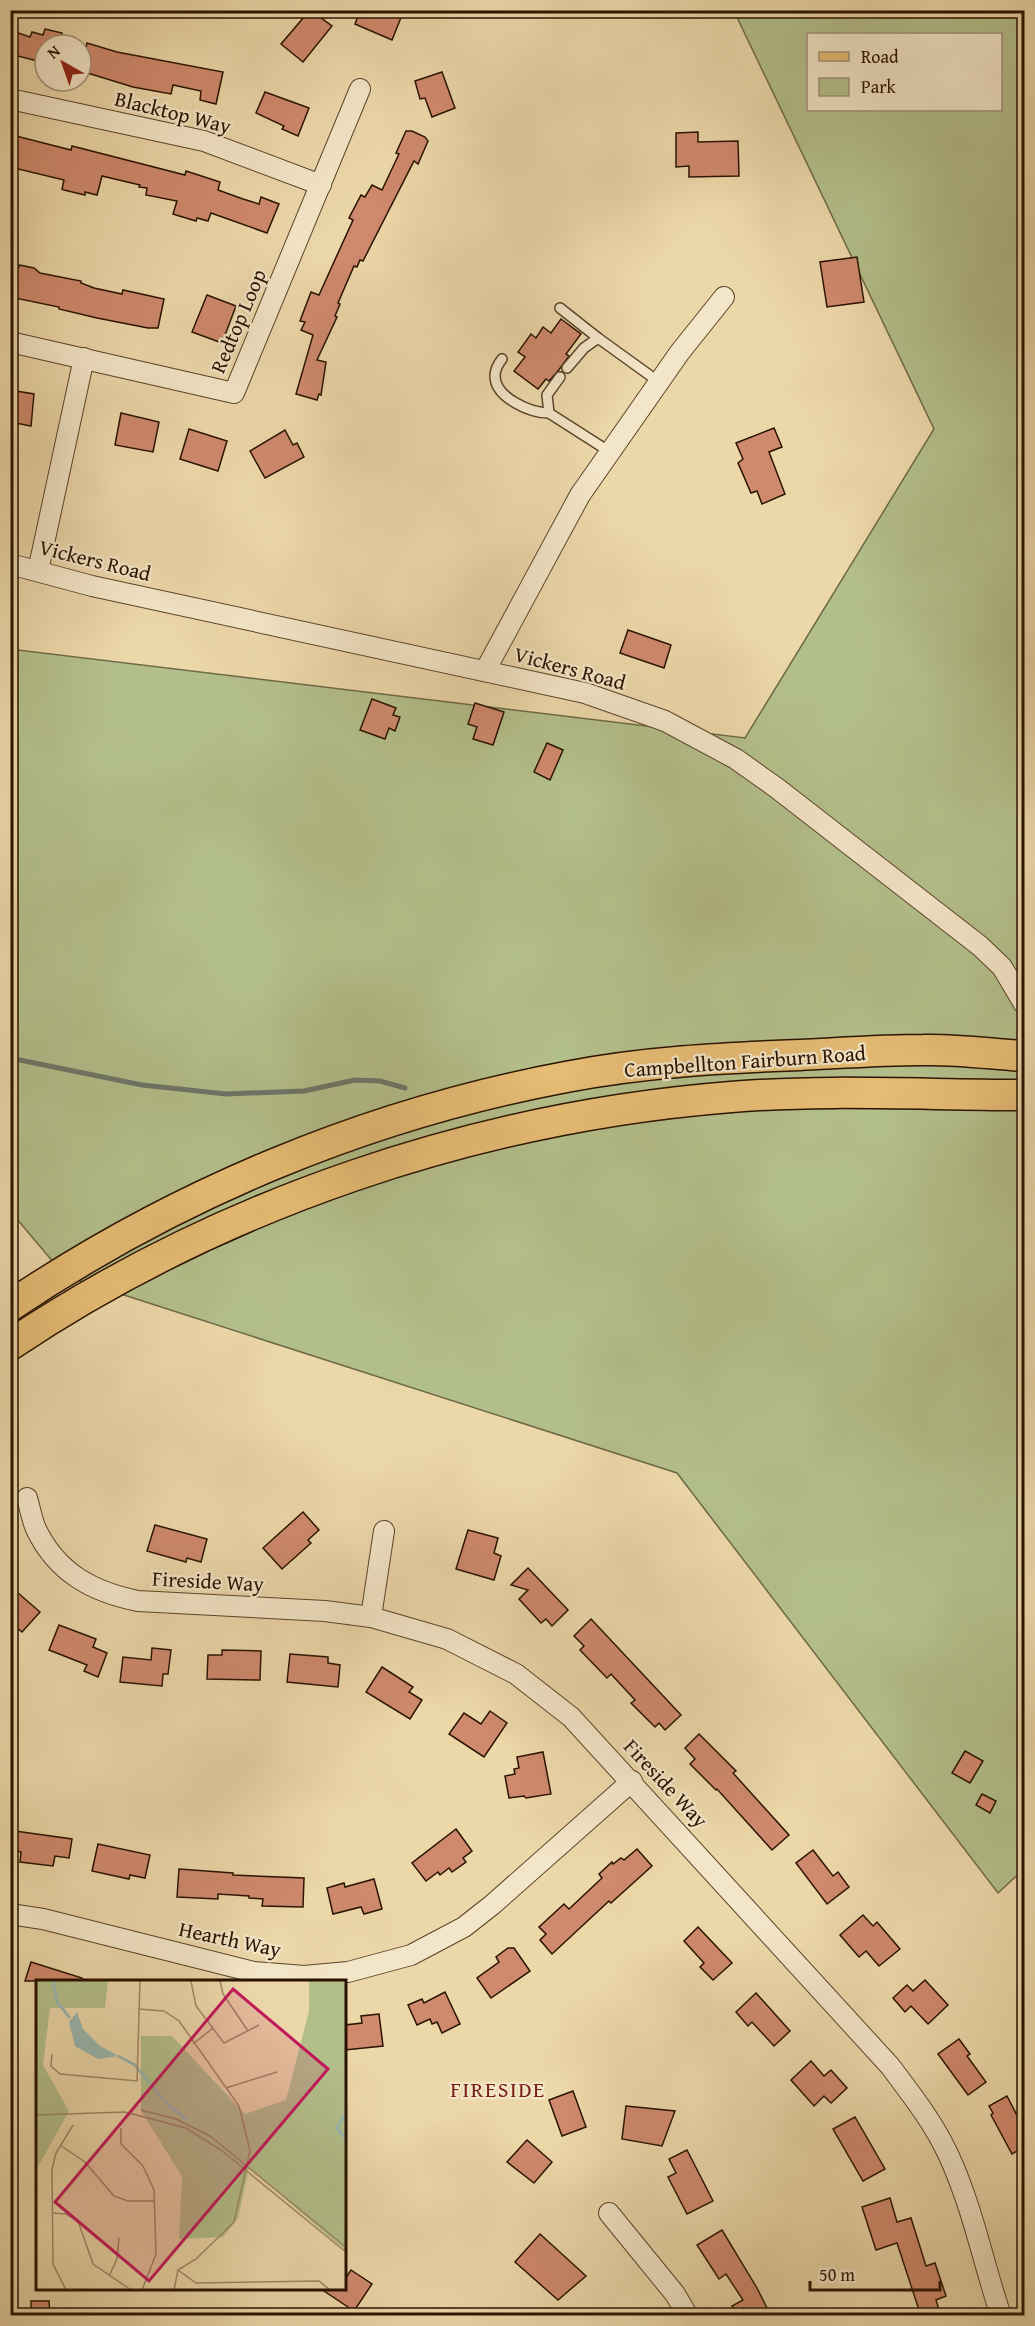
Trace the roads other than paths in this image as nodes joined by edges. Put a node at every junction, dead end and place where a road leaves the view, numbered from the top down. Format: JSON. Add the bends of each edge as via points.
{"nodes":[{"id":1,"x":360,"y":89,"type":"dead end"},
{"id":2,"x":10,"y":99,"type":"edge"},
{"id":3,"x":321,"y":184,"type":"junction"},
{"id":4,"x":724,"y":297,"type":"dead end"},
{"id":5,"x":560,"y":308,"type":"dead end"},
{"id":6,"x":598,"y":338,"type":"junction"},
{"id":7,"x":10,"y":342,"type":"edge"},
{"id":8,"x":84,"y":358,"type":"junction"},
{"id":9,"x":502,"y":358,"type":"dead end"},
{"id":10,"x":567,"y":368,"type":"dead end"},
{"id":11,"x":560,"y":376,"type":"dead end"},
{"id":12,"x":659,"y":382,"type":"junction"},
{"id":13,"x":549,"y":413,"type":"junction"},
{"id":14,"x":610,"y":452,"type":"junction"},
{"id":15,"x":10,"y":564,"type":"edge"},
{"id":16,"x":38,"y":571,"type":"junction"},
{"id":17,"x":485,"y":671,"type":"junction"},
{"id":18,"x":1024,"y":1004,"type":"edge"},
{"id":19,"x":1024,"y":1056,"type":"edge"},
{"id":20,"x":1024,"y":1095,"type":"edge"},
{"id":21,"x":10,"y":1306,"type":"edge"},
{"id":22,"x":10,"y":1345,"type":"edge"},
{"id":23,"x":27,"y":1498,"type":"dead end"},
{"id":24,"x":384,"y":1531,"type":"dead end"},
{"id":25,"x":371,"y":1617,"type":"junction"},
{"id":26,"x":632,"y":1781,"type":"junction"},
{"id":27,"x":10,"y":1914,"type":"edge"},
{"id":28,"x":609,"y":2213,"type":"dead end"},
{"id":29,"x":688,"y":2316,"type":"edge"},
{"id":30,"x":1001,"y":2316,"type":"edge"}],
"edges":[{"from":1,"to":3,"type":"street","name":"Redtop Loop"},
{"from":2,"to":3,"type":"street","name":"Blacktop Way","via":[[204,141]]},
{"from":3,"to":8,"type":"street","name":"Redtop Loop","via":[[234,393]]},
{"from":4,"to":12,"type":"street"},
{"from":5,"to":6,"type":"lane"},
{"from":6,"to":10,"type":"lane"},
{"from":6,"to":12,"type":"lane"},
{"from":7,"to":8,"type":"street","name":"Redtop Loop"},
{"from":8,"to":16,"type":"street"},
{"from":9,"to":13,"type":"lane","via":[[494,379],[499,388],[529,410]]},
{"from":11,"to":13,"type":"lane","via":[[547,395]]},
{"from":12,"to":14,"type":"street"},
{"from":13,"to":14,"type":"lane"},
{"from":14,"to":17,"type":"street","via":[[580,495]]},
{"from":15,"to":16,"type":"street","name":"Vickers Road"},
{"from":16,"to":17,"type":"street","name":"Vickers Road"},
{"from":17,"to":18,"type":"street","name":"Vickers Road","via":[[595,696],[665,721],[736,759],[980,946],[1002,967]]},
{"from":19,"to":21,"type":"main road","name":"Campbellton Fairburn Road","via":[[924,1050],[697,1060],[598,1072],[495,1091],[380,1124],[265,1167],[125,1237]]},
{"from":20,"to":22,"type":"main road","name":"Campbellton Fairburn Road","via":[[848,1091],[729,1097],[611,1111],[446,1147],[345,1179],[231,1225],[112,1284]]},
{"from":23,"to":25,"type":"street","name":"Fireside Way","via":[[36,1529],[54,1558],[79,1580],[111,1596]]},
{"from":24,"to":25,"type":"street"},
{"from":25,"to":26,"type":"street","name":"Fireside Way","via":[[447,1639],[516,1674],[571,1717]]},
{"from":26,"to":27,"type":"street","name":"Hearth Way","via":[[464,1927],[411,1955],[348,1972],[304,1976],[254,1972]]},
{"from":26,"to":30,"type":"street","name":"Fireside Way","via":[[890,2066],[929,2117],[964,2191]]},
{"from":28,"to":29,"type":"street","via":[[675,2294]]}]}
